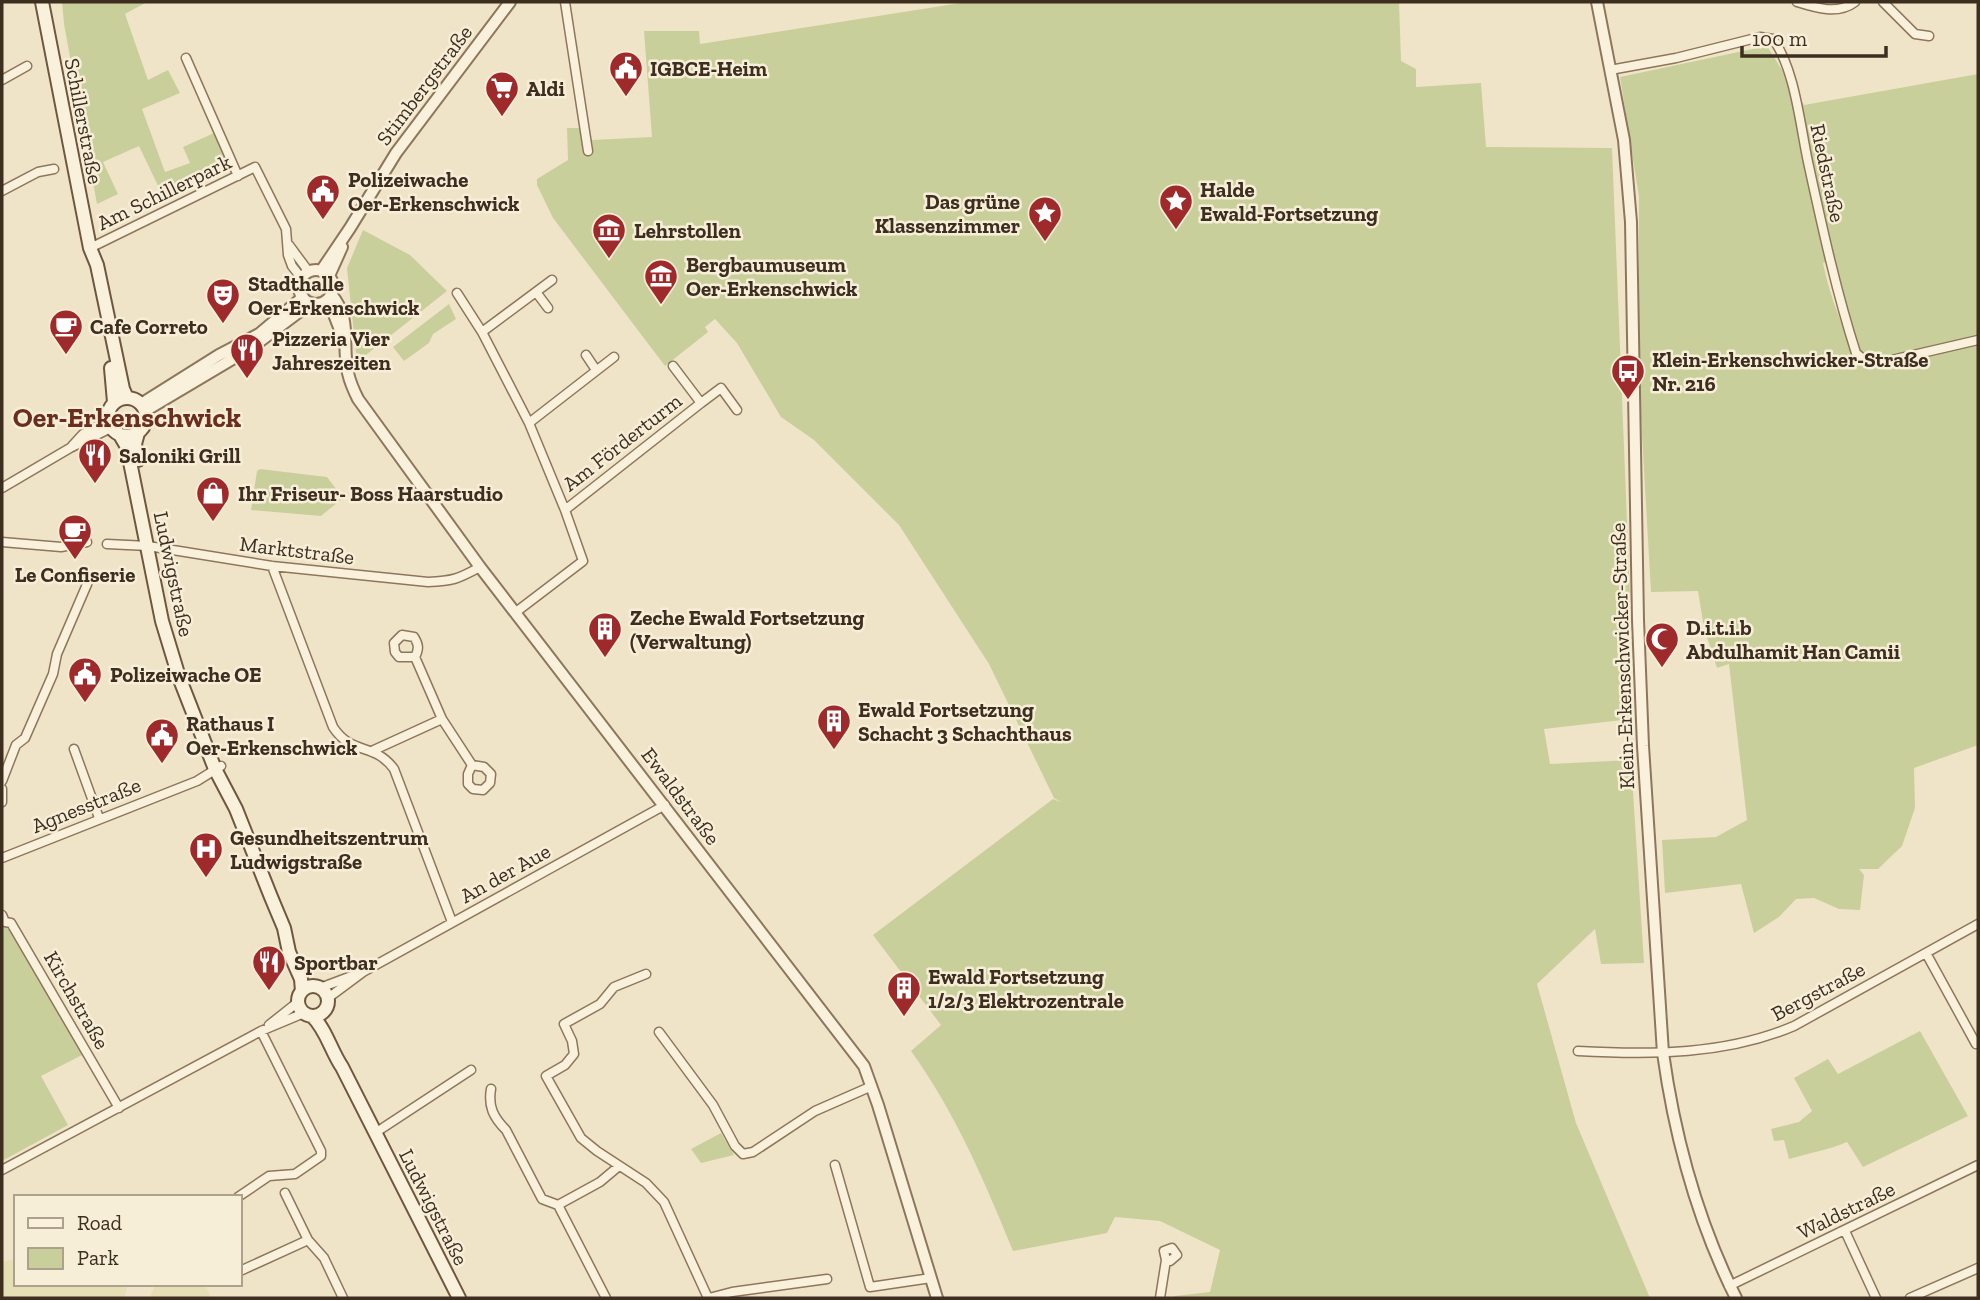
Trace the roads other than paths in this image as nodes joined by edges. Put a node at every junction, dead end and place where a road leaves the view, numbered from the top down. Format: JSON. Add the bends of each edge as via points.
{"nodes":[{"id":1,"x":42,"y":2,"type":"edge"},
{"id":2,"x":510,"y":2,"type":"edge"},
{"id":3,"x":565,"y":2,"type":"edge"},
{"id":4,"x":1597,"y":2,"type":"edge"},
{"id":5,"x":1797,"y":2,"type":"edge"},
{"id":6,"x":1855,"y":2,"type":"edge"},
{"id":7,"x":1884,"y":2,"type":"edge"},
{"id":8,"x":1929,"y":36,"type":"dead end"},
{"id":9,"x":186,"y":58,"type":"dead end"},
{"id":10,"x":27,"y":66,"type":"dead end"},
{"id":11,"x":1610,"y":70,"type":"junction"},
{"id":12,"x":3,"y":76,"type":"edge"},
{"id":13,"x":588,"y":151,"type":"dead end"},
{"id":14,"x":54,"y":169,"type":"dead end"},
{"id":15,"x":238,"y":176,"type":"junction"},
{"id":16,"x":2,"y":191,"type":"edge"},
{"id":17,"x":90,"y":248,"type":"junction"},
{"id":18,"x":325,"y":274,"type":"junction"},
{"id":19,"x":305,"y":276,"type":"junction"},
{"id":20,"x":552,"y":280,"type":"dead end"},
{"id":21,"x":536,"y":292,"type":"junction"},
{"id":22,"x":457,"y":293,"type":"dead end"},
{"id":23,"x":331,"y":294,"type":"junction"},
{"id":24,"x":312,"y":301,"type":"junction"},
{"id":25,"x":548,"y":308,"type":"dead end"},
{"id":26,"x":482,"y":332,"type":"junction"},
{"id":27,"x":1978,"y":340,"type":"edge"},
{"id":28,"x":345,"y":344,"type":"junction"},
{"id":29,"x":586,"y":355,"type":"dead end"},
{"id":30,"x":614,"y":357,"type":"dead end"},
{"id":31,"x":673,"y":366,"type":"dead end"},
{"id":32,"x":596,"y":370,"type":"junction"},
{"id":33,"x":127,"y":398,"type":"junction"},
{"id":34,"x":114,"y":402,"type":"junction"},
{"id":35,"x":701,"y":403,"type":"junction"},
{"id":36,"x":143,"y":407,"type":"junction"},
{"id":37,"x":737,"y":410,"type":"dead end"},
{"id":38,"x":529,"y":423,"type":"junction"},
{"id":39,"x":113,"y":428,"type":"junction"},
{"id":40,"x":138,"y":433,"type":"junction"},
{"id":41,"x":2,"y":488,"type":"edge"},
{"id":42,"x":565,"y":510,"type":"junction"},
{"id":43,"x":2,"y":542,"type":"edge"},
{"id":44,"x":87,"y":542,"type":"dead end"},
{"id":45,"x":107,"y":544,"type":"dead end"},
{"id":46,"x":152,"y":546,"type":"junction"},
{"id":47,"x":272,"y":566,"type":"junction"},
{"id":48,"x":480,"y":566,"type":"junction"},
{"id":49,"x":88,"y":582,"type":"dead end"},
{"id":50,"x":516,"y":612,"type":"junction"},
{"id":51,"x":415,"y":657,"type":"dead end"},
{"id":52,"x":442,"y":719,"type":"junction"},
{"id":53,"x":74,"y":748,"type":"dead end"},
{"id":54,"x":373,"y":750,"type":"junction"},
{"id":55,"x":472,"y":765,"type":"dead end"},
{"id":56,"x":218,"y":768,"type":"junction"},
{"id":57,"x":2,"y":781,"type":"edge"},
{"id":58,"x":2,"y":789,"type":"edge"},
{"id":59,"x":2,"y":802,"type":"edge"},
{"id":60,"x":665,"y":805,"type":"junction"},
{"id":61,"x":99,"y":818,"type":"junction"},
{"id":62,"x":2,"y":858,"type":"edge"},
{"id":63,"x":2,"y":915,"type":"edge"},
{"id":64,"x":452,"y":922,"type":"junction"},
{"id":65,"x":1978,"y":924,"type":"edge"},
{"id":66,"x":1926,"y":953,"type":"junction"},
{"id":67,"x":363,"y":972,"type":"junction"},
{"id":68,"x":646,"y":974,"type":"dead end"},
{"id":69,"x":313,"y":1001,"type":"junction"},
{"id":70,"x":261,"y":1031,"type":"junction"},
{"id":71,"x":659,"y":1032,"type":"dead end"},
{"id":72,"x":1978,"y":1043,"type":"edge"},
{"id":73,"x":1578,"y":1051,"type":"dead end"},
{"id":74,"x":1663,"y":1052,"type":"junction"},
{"id":75,"x":471,"y":1070,"type":"dead end"},
{"id":76,"x":872,"y":1086,"type":"junction"},
{"id":77,"x":491,"y":1089,"type":"dead end"},
{"id":78,"x":119,"y":1108,"type":"junction"},
{"id":79,"x":375,"y":1133,"type":"junction"},
{"id":80,"x":1978,"y":1165,"type":"edge"},
{"id":81,"x":619,"y":1166,"type":"junction"},
{"id":82,"x":835,"y":1166,"type":"dead end"},
{"id":83,"x":2,"y":1170,"type":"edge"},
{"id":84,"x":285,"y":1193,"type":"dead end"},
{"id":85,"x":241,"y":1195,"type":"edge"},
{"id":86,"x":558,"y":1205,"type":"junction"},
{"id":87,"x":1845,"y":1231,"type":"junction"},
{"id":88,"x":308,"y":1240,"type":"junction"},
{"id":89,"x":1166,"y":1259,"type":"dead end"},
{"id":90,"x":1978,"y":1268,"type":"edge"},
{"id":91,"x":242,"y":1270,"type":"edge"},
{"id":92,"x":931,"y":1278,"type":"junction"},
{"id":93,"x":827,"y":1279,"type":"dead end"},
{"id":94,"x":1730,"y":1286,"type":"junction"},
{"id":95,"x":870,"y":1287,"type":"junction"},
{"id":96,"x":859,"y":1288,"type":"dead end"},
{"id":97,"x":343,"y":1298,"type":"edge"},
{"id":98,"x":459,"y":1298,"type":"edge"},
{"id":99,"x":606,"y":1298,"type":"edge"},
{"id":100,"x":709,"y":1298,"type":"edge"},
{"id":101,"x":937,"y":1298,"type":"edge"},
{"id":102,"x":1160,"y":1298,"type":"edge"},
{"id":103,"x":1736,"y":1298,"type":"edge"},
{"id":104,"x":1876,"y":1298,"type":"edge"},
{"id":105,"x":1910,"y":1298,"type":"edge"}],
"edges":[{"from":1,"to":17,"type":"main road","name":"Schillerstraße"},
{"from":2,"to":18,"type":"street","name":"Stimbergstraße","via":[[396,153]]},
{"from":3,"to":13,"type":"street"},
{"from":4,"to":11,"type":"street","name":"Klein-Erkenschwicker-Straße"},
{"from":5,"to":6,"type":"street","via":[[1823,10]]},
{"from":7,"to":8,"type":"street","via":[[1915,33]]},
{"from":9,"to":15,"type":"street"},
{"from":10,"to":12,"type":"street"},
{"from":11,"to":27,"type":"street","name":"Riedstraße","via":[[1760,37],[1773,39],[1781,50],[1791,86],[1856,353],[1883,362]]},
{"from":11,"to":74,"type":"street","name":"Klein-Erkenschwicker-Straße","via":[[1624,140],[1631,222],[1643,746]]},
{"from":14,"to":16,"type":"street"},
{"from":15,"to":17,"type":"street","name":"Am Schillerpark"},
{"from":15,"to":19,"type":"street","name":"Am Schillerpark","via":[[255,167]]},
{"from":17,"to":33,"type":"main road","name":"Schillerstraße"},
{"from":17,"to":34,"type":"main road","name":"Schillerstraße","via":[[89,266]]},
{"from":18,"to":19,"type":"street"},
{"from":18,"to":23,"type":"street","name":"Stimbergstraße","via":[[333,285]]},
{"from":19,"to":24,"type":"street","via":[[300,288]]},
{"from":20,"to":21,"type":"street"},
{"from":21,"to":25,"type":"street"},
{"from":21,"to":26,"type":"street"},
{"from":22,"to":26,"type":"street","name":"Am Förderturm"},
{"from":23,"to":24,"type":"street"},
{"from":23,"to":28,"type":"street","name":"Ewaldstraße","via":[[341,306]]},
{"from":24,"to":28,"type":"street","name":"Ewaldstraße","via":[[333,312]]},
{"from":24,"to":36,"type":"street","via":[[251,348]]},
{"from":26,"to":38,"type":"street","name":"Am Förderturm"},
{"from":28,"to":48,"type":"street","name":"Ewaldstraße","via":[[348,374],[358,399]]},
{"from":29,"to":32,"type":"street"},
{"from":30,"to":32,"type":"street"},
{"from":31,"to":35,"type":"street","name":"Am Förderturm"},
{"from":32,"to":38,"type":"street"},
{"from":33,"to":34,"type":"main road"},
{"from":33,"to":36,"type":"main road"},
{"from":34,"to":39,"type":"main road","via":[[108,415]]},
{"from":35,"to":37,"type":"street","name":"Am Förderturm","via":[[721,388]]},
{"from":35,"to":42,"type":"street","name":"Am Förderturm"},
{"from":36,"to":40,"type":"main road","via":[[145,424]]},
{"from":38,"to":42,"type":"street","name":"Am Förderturm"},
{"from":39,"to":40,"type":"main road","via":[[127,436]]},
{"from":39,"to":41,"type":"street","via":[[83,434],[70,448]]},
{"from":39,"to":46,"type":"main road","name":"Ludwigstraße","via":[[127,447]]},
{"from":40,"to":46,"type":"main road","name":"Ludwigstraße","via":[[135,444]]},
{"from":42,"to":50,"type":"street","name":"Am Förderturm","via":[[583,561]]},
{"from":43,"to":44,"type":"street","via":[[61,547]]},
{"from":45,"to":46,"type":"street","name":"Marktstraße"},
{"from":46,"to":47,"type":"street","name":"Marktstraße"},
{"from":46,"to":56,"type":"main road","name":"Ludwigstraße","via":[[162,621],[187,697]]},
{"from":47,"to":48,"type":"street","name":"Marktstraße","via":[[428,582],[451,581]]},
{"from":47,"to":54,"type":"street","via":[[333,727],[347,744]]},
{"from":48,"to":50,"type":"street","name":"Ewaldstraße"},
{"from":49,"to":57,"type":"street","via":[[53,674]]},
{"from":50,"to":60,"type":"street","name":"Ewaldstraße"},
{"from":51,"to":52,"type":"street"},
{"from":52,"to":54,"type":"street"},
{"from":52,"to":55,"type":"street"},
{"from":53,"to":61,"type":"street"},
{"from":54,"to":64,"type":"street","via":[[386,757],[394,769]]},
{"from":56,"to":61,"type":"street","name":"Agnesstraße","via":[[197,781]]},
{"from":56,"to":69,"type":"main road","name":"Ludwigstraße","via":[[284,929],[289,952]]},
{"from":58,"to":59,"type":"street"},
{"from":60,"to":64,"type":"street","name":"An der Aue"},
{"from":60,"to":76,"type":"street","name":"Ewaldstraße","via":[[857,1055]]},
{"from":61,"to":62,"type":"street","name":"Agnesstraße"},
{"from":63,"to":78,"type":"street","name":"Kirchstraße","via":[[11,923]]},
{"from":64,"to":67,"type":"street","name":"An der Aue"},
{"from":65,"to":66,"type":"street","name":"Bergstraße"},
{"from":66,"to":72,"type":"street"},
{"from":66,"to":74,"type":"street","name":"Bergstraße","via":[[1768,1037],[1714,1049]]},
{"from":67,"to":69,"type":"street","name":"An der Aue"},
{"from":67,"to":69,"type":"street","name":"An der Aue"},
{"from":68,"to":81,"type":"street","via":[[614,986],[600,1004],[564,1024],[574,1054],[546,1076],[582,1138]]},
{"from":69,"to":70,"type":"street","name":"An der Aue"},
{"from":69,"to":79,"type":"main road","name":"Ludwigstraße","via":[[317,1021]]},
{"from":70,"to":78,"type":"street","name":"An der Aue"},
{"from":70,"to":85,"type":"street","via":[[321,1157],[295,1174],[269,1176]]},
{"from":71,"to":76,"type":"street","via":[[743,1154],[815,1111]]},
{"from":73,"to":74,"type":"street","name":"Bergstraße"},
{"from":74,"to":94,"type":"street","name":"Klein-Erkenschwicker-Straße","via":[[1690,1188]]},
{"from":75,"to":79,"type":"street","name":"Ludwigstraße"},
{"from":76,"to":92,"type":"street","name":"Ewaldstraße"},
{"from":77,"to":86,"type":"street","via":[[489,1104],[542,1199]]},
{"from":78,"to":83,"type":"street","name":"An der Aue"},
{"from":79,"to":98,"type":"main road","name":"Ludwigstraße"},
{"from":80,"to":87,"type":"street","name":"Waldstraße"},
{"from":81,"to":86,"type":"street"},
{"from":81,"to":100,"type":"street","via":[[646,1183],[664,1202]]},
{"from":82,"to":95,"type":"street"},
{"from":84,"to":88,"type":"street"},
{"from":86,"to":99,"type":"street"},
{"from":87,"to":94,"type":"street","name":"Waldstraße"},
{"from":87,"to":104,"type":"street"},
{"from":88,"to":91,"type":"street"},
{"from":88,"to":97,"type":"street","via":[[324,1258]]},
{"from":89,"to":102,"type":"street"},
{"from":90,"to":105,"type":"street"},
{"from":92,"to":95,"type":"street"},
{"from":92,"to":101,"type":"street","name":"Ewaldstraße"},
{"from":93,"to":100,"type":"street"},
{"from":94,"to":103,"type":"street","name":"Klein-Erkenschwicker-Straße"},
{"from":95,"to":96,"type":"street"}]}
